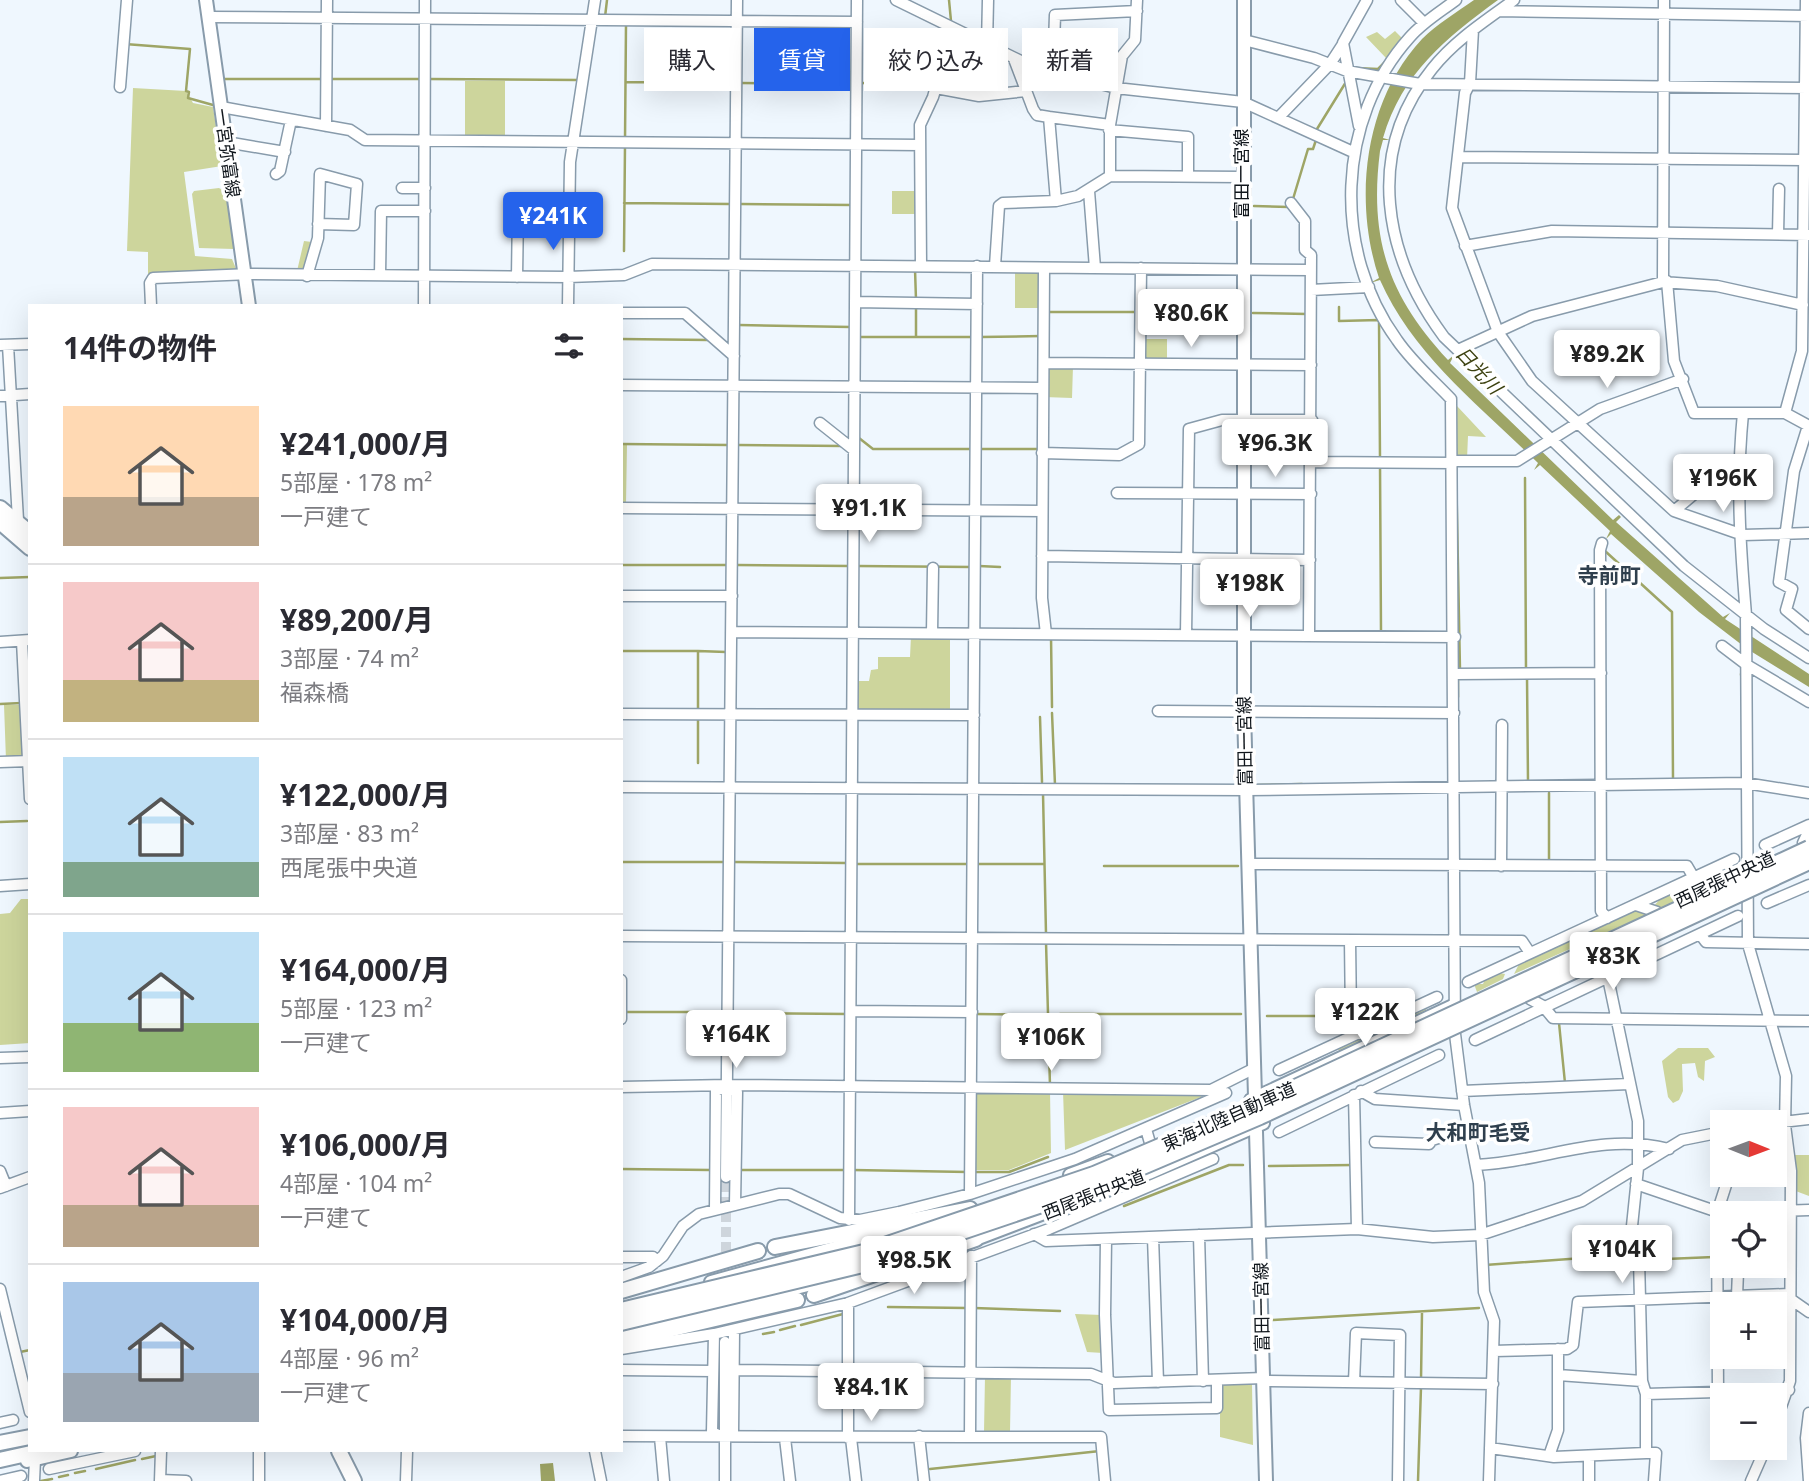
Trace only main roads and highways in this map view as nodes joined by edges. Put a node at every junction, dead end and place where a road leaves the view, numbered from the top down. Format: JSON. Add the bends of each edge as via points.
{"nodes":[{"id":1,"x":206,"y":0,"type":"edge"},
{"id":2,"x":1244,"y":0,"type":"edge"},
{"id":3,"x":249,"y":304,"type":"edge"},
{"id":4,"x":0,"y":508,"type":"edge"},
{"id":5,"x":8,"y":520,"type":"edge"},
{"id":6,"x":28,"y":532,"type":"edge"},
{"id":7,"x":28,"y":545,"type":"edge"},
{"id":8,"x":1807,"y":844,"type":"edge"},
{"id":9,"x":1809,"y":862,"type":"edge"},
{"id":10,"x":1809,"y":869,"type":"edge"},
{"id":11,"x":1255,"y":1098,"type":"junction"},
{"id":12,"x":1256,"y":1126,"type":"junction"},
{"id":13,"x":970,"y":1202,"type":"junction"},
{"id":14,"x":976,"y":1239,"type":"junction"},
{"id":15,"x":775,"y":1247,"type":"dead end"},
{"id":16,"x":758,"y":1251,"type":"dead end"},
{"id":17,"x":623,"y":1291,"type":"edge"},
{"id":18,"x":814,"y":1295,"type":"dead end"},
{"id":19,"x":797,"y":1300,"type":"dead end"},
{"id":20,"x":623,"y":1303,"type":"edge"},
{"id":21,"x":623,"y":1310,"type":"edge"},
{"id":22,"x":623,"y":1323,"type":"edge"},
{"id":23,"x":623,"y":1331,"type":"edge"},
{"id":24,"x":623,"y":1341,"type":"edge"},
{"id":25,"x":28,"y":1431,"type":"edge"},
{"id":26,"x":0,"y":1437,"type":"edge"},
{"id":27,"x":28,"y":1437,"type":"edge"},
{"id":28,"x":0,"y":1443,"type":"edge"},
{"id":29,"x":62,"y":1452,"type":"edge"},
{"id":30,"x":340,"y":1452,"type":"edge"},
{"id":31,"x":37,"y":1455,"type":"edge"},
{"id":32,"x":0,"y":1460,"type":"edge"},
{"id":33,"x":0,"y":1467,"type":"edge"},
{"id":34,"x":354,"y":1481,"type":"edge"},
{"id":35,"x":1266,"y":1481,"type":"edge"}],
"edges":[{"from":1,"to":3,"type":"main road","name":"一宮弥富線"},
{"from":2,"to":11,"type":"main road","name":"富田一宮線","via":[[1244,712]]},
{"from":4,"to":5,"type":"highway"},
{"from":5,"to":6,"type":"highway"},
{"from":5,"to":7,"type":"highway"},
{"from":8,"to":11,"type":"main road","name":"西尾張中央道"},
{"from":8,"to":21,"type":"highway","name":"東海北陸自動車道","bridge":true,"via":[[1261,1103],[1084,1179],[864,1252]]},
{"from":9,"to":22,"type":"highway","name":"東海北陸自動車道","bridge":true,"via":[[1235,1128],[1098,1186],[867,1264]]},
{"from":10,"to":12,"type":"main road","name":"西尾張中央道","via":[[1697,928],[1455,1034],[1352,1092]]},
{"from":11,"to":12,"type":"main road","name":"富田一宮線"},
{"from":11,"to":13,"type":"main road","name":"西尾張中央道","via":[[1150,1143]]},
{"from":12,"to":14,"type":"main road","name":"西尾張中央道"},
{"from":12,"to":35,"type":"main road","name":"富田一宮線"},
{"from":13,"to":15,"type":"highway"},
{"from":13,"to":20,"type":"main road","name":"西尾張中央道","via":[[822,1254]]},
{"from":14,"to":18,"type":"highway"},
{"from":14,"to":23,"type":"main road","name":"西尾張中央道","via":[[790,1291]]},
{"from":16,"to":17,"type":"highway"},
{"from":19,"to":24,"type":"highway"},
{"from":25,"to":26,"type":"main road"},
{"from":27,"to":28,"type":"highway"},
{"from":29,"to":31,"type":"main road"},
{"from":30,"to":34,"type":"highway"},
{"from":31,"to":32,"type":"highway"},
{"from":31,"to":33,"type":"main road"}]}
